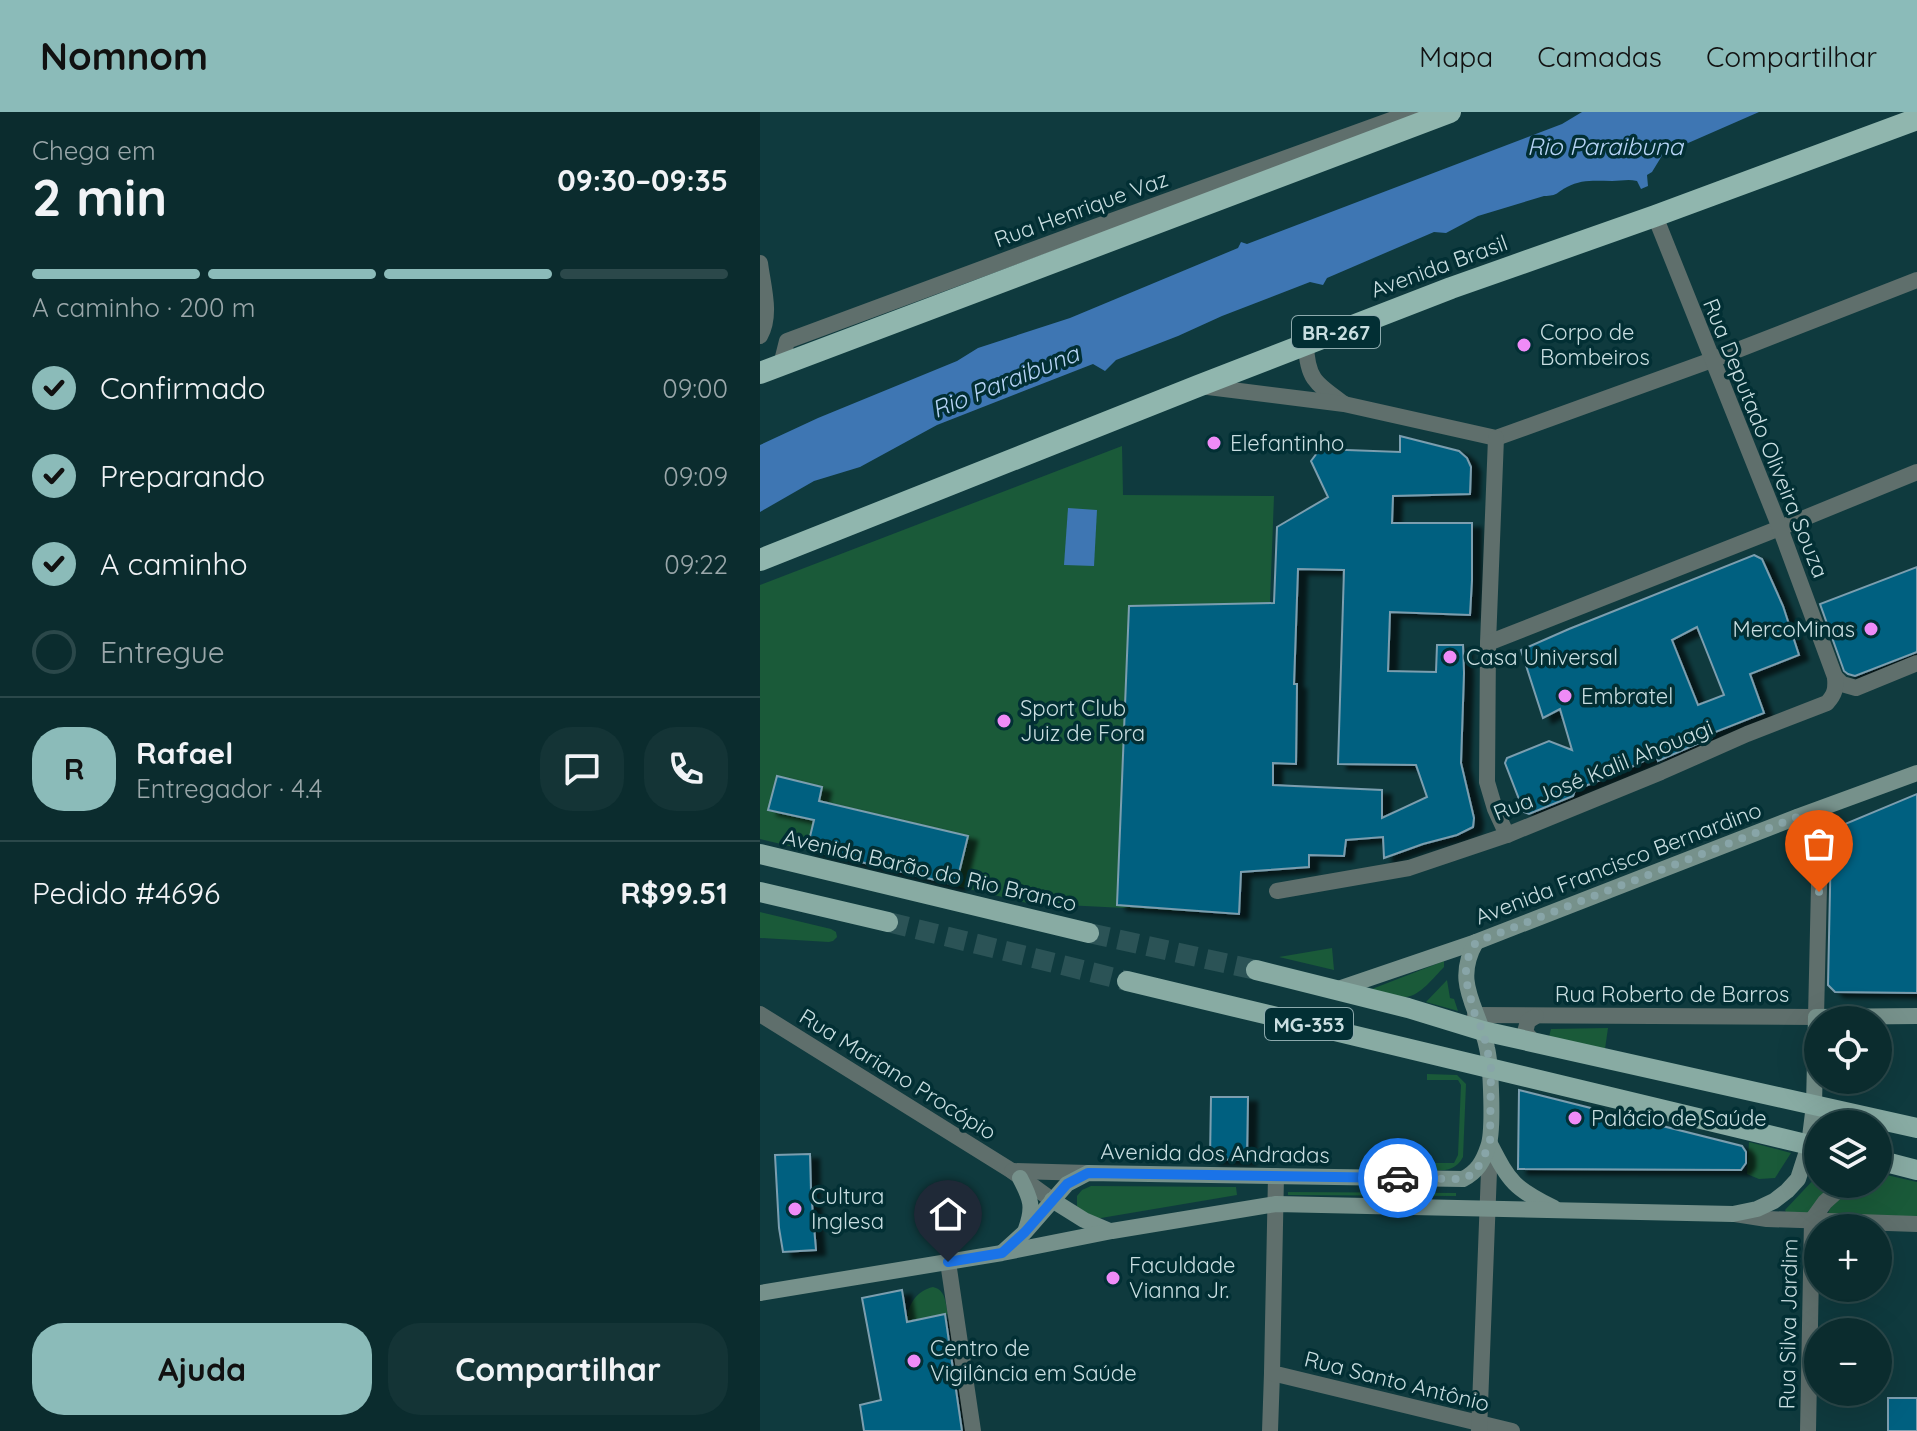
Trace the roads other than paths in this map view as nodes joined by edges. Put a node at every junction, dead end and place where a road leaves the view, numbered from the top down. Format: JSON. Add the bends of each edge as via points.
{"nodes":[{"id":1,"x":1413,"y":112,"type":"edge"},
{"id":2,"x":1436,"y":114,"type":"edge"},
{"id":3,"x":1917,"y":119,"type":"edge"},
{"id":4,"x":1655,"y":216,"type":"junction"},
{"id":5,"x":760,"y":263,"type":"edge"},
{"id":6,"x":1917,"y":280,"type":"edge"},
{"id":7,"x":763,"y":332,"type":"edge"},
{"id":8,"x":1306,"y":344,"type":"junction"},
{"id":9,"x":1712,"y":360,"type":"junction"},
{"id":10,"x":770,"y":369,"type":"edge"},
{"id":11,"x":1198,"y":386,"type":"junction"},
{"id":12,"x":1344,"y":404,"type":"junction"},
{"id":13,"x":1496,"y":438,"type":"junction"},
{"id":14,"x":1917,"y":472,"type":"edge"},
{"id":15,"x":1780,"y":528,"type":"junction"},
{"id":16,"x":760,"y":560,"type":"edge"},
{"id":17,"x":1488,"y":643,"type":"junction"},
{"id":18,"x":1917,"y":663,"type":"edge"},
{"id":19,"x":1835,"y":677,"type":"junction"},
{"id":20,"x":1917,"y":773,"type":"edge"},
{"id":21,"x":1797,"y":817,"type":"junction"},
{"id":22,"x":1507,"y":835,"type":"junction"},
{"id":23,"x":760,"y":854,"type":"edge"},
{"id":24,"x":1277,"y":891,"type":"dead end"},
{"id":25,"x":760,"y":892,"type":"edge"},
{"id":26,"x":888,"y":922,"type":"tunnel mouth"},
{"id":27,"x":1089,"y":933,"type":"tunnel mouth"},
{"id":28,"x":1476,"y":942,"type":"junction"},
{"id":29,"x":1256,"y":970,"type":"tunnel mouth"},
{"id":30,"x":1127,"y":981,"type":"tunnel mouth"},
{"id":31,"x":1335,"y":990,"type":"junction"},
{"id":32,"x":1816,"y":1006,"type":"edge"},
{"id":33,"x":760,"y":1014,"type":"edge"},
{"id":34,"x":1536,"y":1016,"type":"junction"},
{"id":35,"x":1892,"y":1016,"type":"edge"},
{"id":36,"x":1917,"y":1016,"type":"edge"},
{"id":37,"x":1804,"y":1017,"type":"edge"},
{"id":38,"x":1479,"y":1023,"type":"junction"},
{"id":39,"x":1534,"y":1042,"type":"junction"},
{"id":40,"x":1491,"y":1067,"type":"junction"},
{"id":41,"x":1814,"y":1094,"type":"edge"},
{"id":42,"x":1814,"y":1105,"type":"junction"},
{"id":43,"x":1814,"y":1110,"type":"edge"},
{"id":44,"x":1917,"y":1128,"type":"edge"},
{"id":45,"x":1490,"y":1144,"type":"junction"},
{"id":46,"x":1804,"y":1144,"type":"edge"},
{"id":47,"x":1892,"y":1164,"type":"edge"},
{"id":48,"x":1804,"y":1166,"type":"edge"},
{"id":49,"x":1917,"y":1170,"type":"edge"},
{"id":50,"x":1088,"y":1173,"type":"junction"},
{"id":51,"x":1016,"y":1175,"type":"junction"},
{"id":52,"x":1276,"y":1176,"type":"junction"},
{"id":53,"x":1829,"y":1198,"type":"edge"},
{"id":54,"x":1052,"y":1200,"type":"junction"},
{"id":55,"x":1276,"y":1204,"type":"junction"},
{"id":56,"x":1487,"y":1209,"type":"junction"},
{"id":57,"x":1558,"y":1210,"type":"junction"},
{"id":58,"x":1733,"y":1214,"type":"junction"},
{"id":59,"x":1816,"y":1214,"type":"edge"},
{"id":60,"x":1804,"y":1220,"type":"edge"},
{"id":61,"x":1892,"y":1223,"type":"edge"},
{"id":62,"x":1917,"y":1224,"type":"edge"},
{"id":63,"x":1112,"y":1231,"type":"junction"},
{"id":64,"x":1025,"y":1232,"type":"junction"},
{"id":65,"x":1002,"y":1253,"type":"junction"},
{"id":66,"x":948,"y":1262,"type":"junction"},
{"id":67,"x":760,"y":1293,"type":"edge"},
{"id":68,"x":1810,"y":1302,"type":"edge"},
{"id":69,"x":1272,"y":1373,"type":"junction"},
{"id":70,"x":1479,"y":1427,"type":"edge"},
{"id":71,"x":973,"y":1431,"type":"edge"},
{"id":72,"x":1270,"y":1431,"type":"edge"},
{"id":73,"x":1512,"y":1431,"type":"edge"},
{"id":74,"x":1808,"y":1431,"type":"edge"}],
"edges":[{"from":1,"to":10,"type":"street","name":"Rua Henrique Vaz","via":[[787,341]]},
{"from":2,"to":10,"type":"highway"},
{"from":3,"to":4,"type":"highway","name":"Avenida Brasil","number":"BR-267"},
{"from":4,"to":8,"type":"highway","name":"Avenida Brasil","number":"BR-267"},
{"from":4,"to":9,"type":"street","name":"Rua Deputado Oliveira Souza"},
{"from":5,"to":7,"type":"street","via":[[767,312]]},
{"from":6,"to":9,"type":"street"},
{"from":8,"to":11,"type":"highway","name":"Avenida Brasil","number":"BR-267"},
{"from":8,"to":12,"type":"street","via":[[1308,367],[1317,385]]},
{"from":9,"to":13,"type":"street"},
{"from":9,"to":15,"type":"street","name":"Rua Deputado Oliveira Souza"},
{"from":11,"to":12,"type":"street"},
{"from":11,"to":16,"type":"highway","name":"Avenida Brasil","number":"BR-267"},
{"from":12,"to":13,"type":"street"},
{"from":13,"to":17,"type":"street"},
{"from":14,"to":15,"type":"street"},
{"from":15,"to":17,"type":"street"},
{"from":15,"to":19,"type":"street","name":"Rua Deputado Oliveira Souza"},
{"from":17,"to":22,"type":"street","via":[[1487,782]]},
{"from":18,"to":19,"type":"street","via":[[1856,688]]},
{"from":19,"to":22,"type":"street","name":"Rua José Kalil Ahouagi","via":[[1835,692],[1827,703]]},
{"from":20,"to":21,"type":"main road","name":"Avenida Francisco Bernardino"},
{"from":21,"to":28,"type":"main road","name":"Avenida Francisco Bernardino"},
{"from":21,"to":32,"type":"street","via":[[1815,829],[1820,842]]},
{"from":22,"to":24,"type":"street","name":"Rua José Kalil Ahouagi","via":[[1409,868]]},
{"from":23,"to":27,"type":"main road","name":"Avenida Barão do Rio Branco"},
{"from":25,"to":26,"type":"main road"},
{"from":28,"to":31,"type":"main road","name":"Avenida Francisco Bernardino"},
{"from":28,"to":38,"type":"main road","via":[[1466,980]]},
{"from":29,"to":31,"type":"main road"},
{"from":30,"to":40,"type":"main road","number":"MG-353"},
{"from":31,"to":38,"type":"main road"},
{"from":33,"to":51,"type":"street","name":"Rua Mariano Procópio"},
{"from":34,"to":37,"type":"street","name":"Rua Roberto de Barros"},
{"from":34,"to":38,"type":"street","name":"Rua Roberto de Barros"},
{"from":34,"to":39,"type":"street","via":[[1525,1032]]},
{"from":35,"to":36,"type":"main road","name":"Rua Roberto de Barros"},
{"from":38,"to":39,"type":"main road"},
{"from":38,"to":40,"type":"main road"},
{"from":39,"to":42,"type":"main road"},
{"from":40,"to":45,"type":"main road"},
{"from":40,"to":46,"type":"main road","number":"MG-353"},
{"from":41,"to":42,"type":"main road"},
{"from":42,"to":43,"type":"main road"},
{"from":42,"to":44,"type":"main road"},
{"from":45,"to":52,"type":"main road","name":"Avenida dos Andradas","via":[[1475,1173],[1463,1179]]},
{"from":45,"to":56,"type":"street"},
{"from":45,"to":57,"type":"main road","via":[[1516,1186]]},
{"from":47,"to":49,"type":"main road"},
{"from":48,"to":58,"type":"main road","via":[[1774,1201]]},
{"from":50,"to":51,"type":"street"},
{"from":50,"to":52,"type":"main road","name":"Avenida dos Andradas"},
{"from":50,"to":54,"type":"main road","name":"Avenida dos Andradas"},
{"from":51,"to":54,"type":"street","name":"Rua Mariano Procópio"},
{"from":51,"to":64,"type":"main road","via":[[1031,1197]]},
{"from":52,"to":55,"type":"street"},
{"from":53,"to":59,"type":"street","name":"Rua Silva Jardim"},
{"from":54,"to":63,"type":"main road"},
{"from":54,"to":64,"type":"main road","name":"Avenida dos Andradas"},
{"from":55,"to":56,"type":"main road"},
{"from":55,"to":63,"type":"main road"},
{"from":55,"to":69,"type":"street"},
{"from":56,"to":57,"type":"main road"},
{"from":56,"to":70,"type":"street"},
{"from":57,"to":58,"type":"main road"},
{"from":58,"to":60,"type":"street"},
{"from":61,"to":62,"type":"street"},
{"from":63,"to":65,"type":"main road"},
{"from":64,"to":65,"type":"main road","name":"Avenida dos Andradas"},
{"from":65,"to":66,"type":"main road"},
{"from":66,"to":67,"type":"main road"},
{"from":66,"to":71,"type":"street"},
{"from":68,"to":74,"type":"street","name":"Rua Silva Jardim"},
{"from":69,"to":70,"type":"street","name":"Rua Santo Antônio"},
{"from":69,"to":72,"type":"street"},
{"from":70,"to":73,"type":"street","name":"Rua Santo Antônio"}]}
